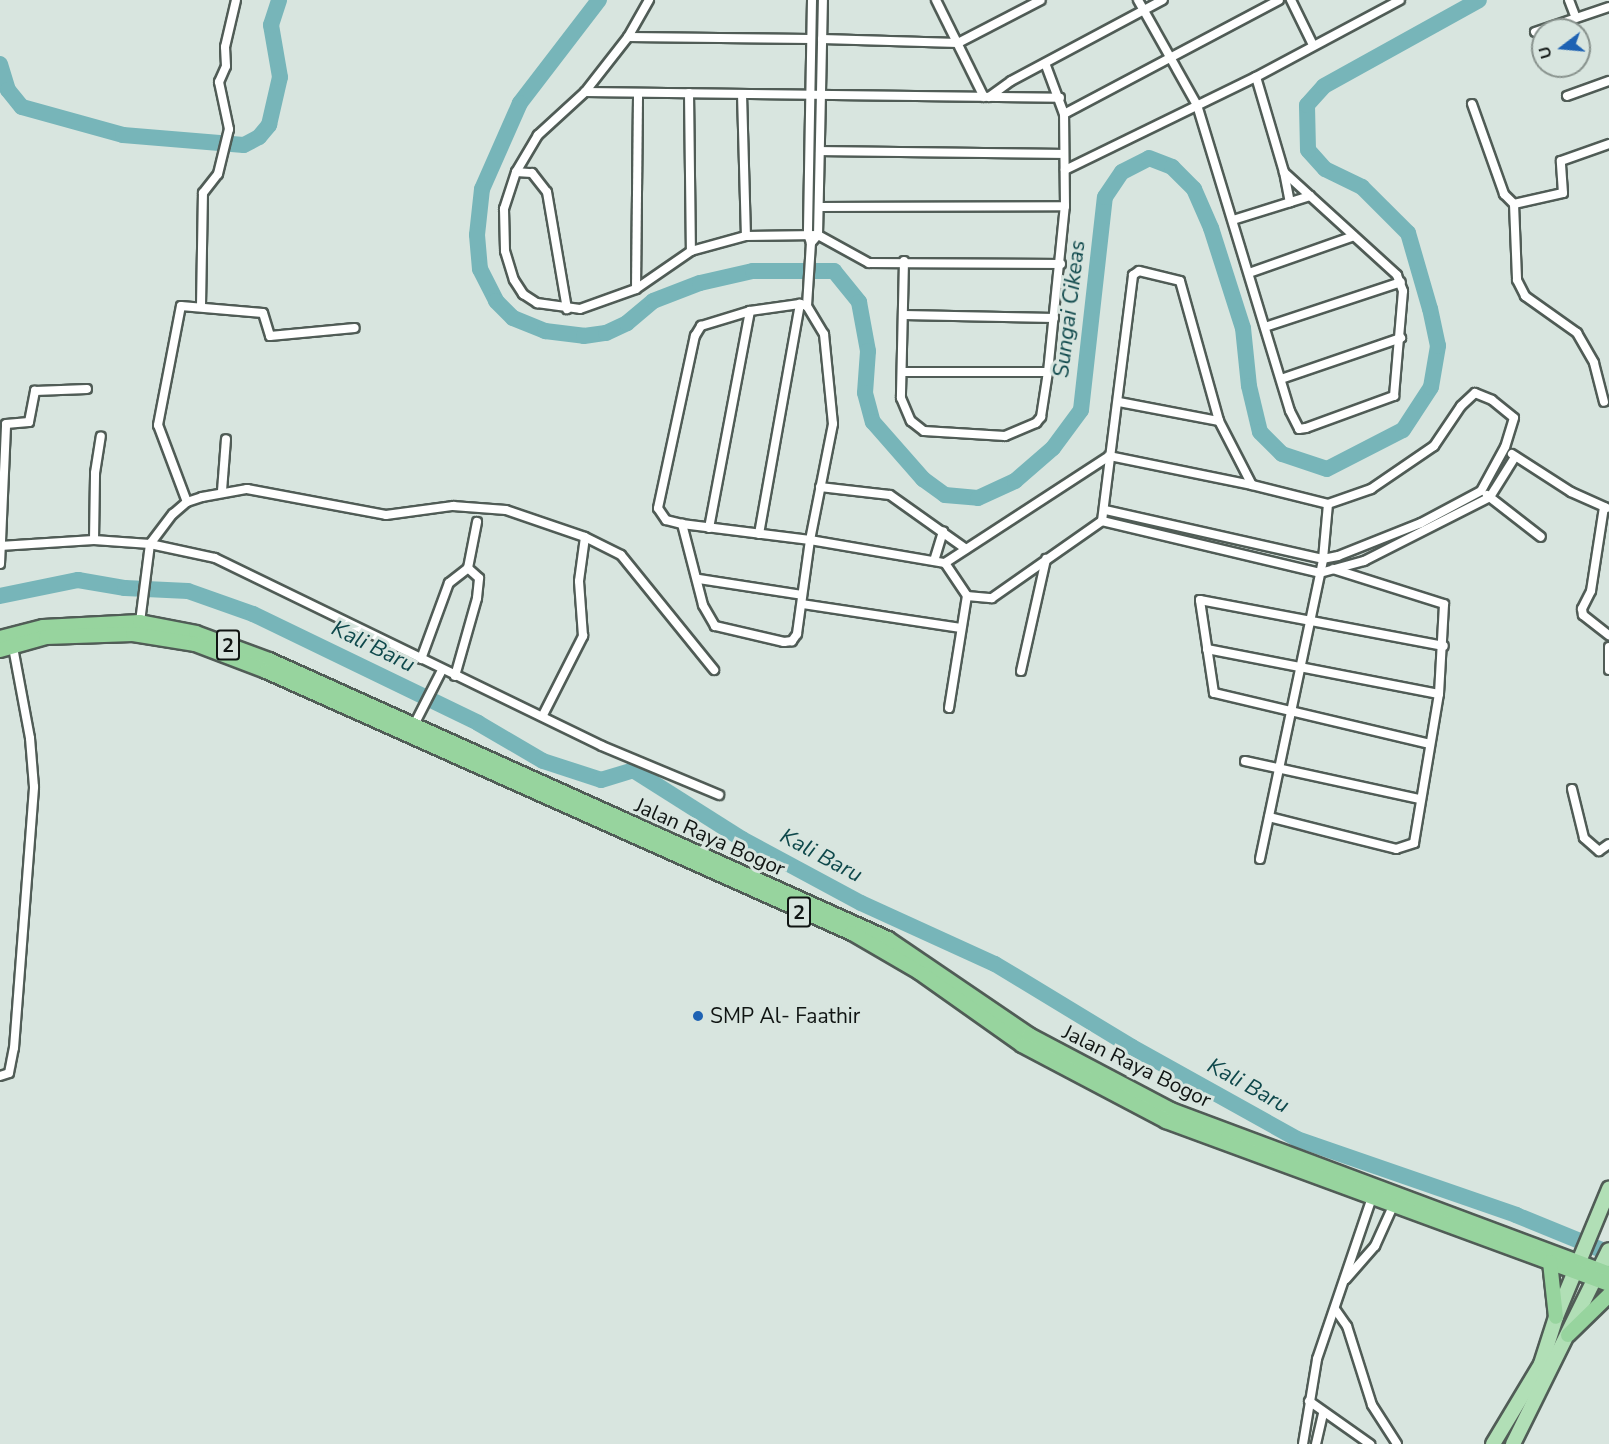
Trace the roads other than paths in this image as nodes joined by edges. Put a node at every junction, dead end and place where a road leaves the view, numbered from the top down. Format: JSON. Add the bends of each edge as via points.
{"nodes":[{"id":1,"x":236,"y":0,"type":"edge"},
{"id":2,"x":649,"y":0,"type":"edge"},
{"id":3,"x":812,"y":0,"type":"edge"},
{"id":4,"x":823,"y":0,"type":"edge"},
{"id":5,"x":936,"y":0,"type":"edge"},
{"id":6,"x":1041,"y":0,"type":"edge"},
{"id":7,"x":1138,"y":0,"type":"edge"},
{"id":8,"x":1163,"y":0,"type":"edge"},
{"id":9,"x":1279,"y":0,"type":"edge"},
{"id":10,"x":1290,"y":0,"type":"edge"},
{"id":11,"x":1400,"y":0,"type":"edge"},
{"id":12,"x":1569,"y":0,"type":"edge"},
{"id":13,"x":1609,"y":7,"type":"edge"},
{"id":14,"x":1143,"y":11,"type":"junction"},
{"id":15,"x":1575,"y":16,"type":"junction"},
{"id":16,"x":1570,"y":18,"type":"edge"},
{"id":17,"x":628,"y":36,"type":"junction"},
{"id":18,"x":811,"y":39,"type":"junction"},
{"id":19,"x":822,"y":39,"type":"junction"},
{"id":20,"x":958,"y":43,"type":"junction"},
{"id":21,"x":1313,"y":45,"type":"junction"},
{"id":22,"x":1169,"y":59,"type":"junction"},
{"id":23,"x":1045,"y":63,"type":"junction"},
{"id":24,"x":1256,"y":77,"type":"junction"},
{"id":25,"x":1609,"y":81,"type":"edge"},
{"id":26,"x":585,"y":92,"type":"junction"},
{"id":27,"x":638,"y":93,"type":"junction"},
{"id":28,"x":689,"y":93,"type":"junction"},
{"id":29,"x":742,"y":94,"type":"junction"},
{"id":30,"x":810,"y":94,"type":"junction"},
{"id":31,"x":821,"y":94,"type":"junction"},
{"id":32,"x":1567,"y":96,"type":"dead end"},
{"id":33,"x":987,"y":97,"type":"junction"},
{"id":34,"x":1060,"y":98,"type":"junction"},
{"id":35,"x":1472,"y":104,"type":"dead end"},
{"id":36,"x":1197,"y":105,"type":"junction"},
{"id":37,"x":1064,"y":114,"type":"junction"},
{"id":38,"x":1609,"y":144,"type":"edge"},
{"id":39,"x":820,"y":151,"type":"junction"},
{"id":40,"x":1064,"y":154,"type":"junction"},
{"id":41,"x":1065,"y":170,"type":"junction"},
{"id":42,"x":516,"y":172,"type":"junction"},
{"id":43,"x":1284,"y":172,"type":"junction"},
{"id":44,"x":1310,"y":196,"type":"junction"},
{"id":45,"x":1290,"y":202,"type":"junction"},
{"id":46,"x":1514,"y":204,"type":"junction"},
{"id":47,"x":1065,"y":206,"type":"junction"},
{"id":48,"x":819,"y":207,"type":"junction"},
{"id":49,"x":1233,"y":220,"type":"junction"},
{"id":50,"x":818,"y":235,"type":"junction"},
{"id":51,"x":746,"y":236,"type":"junction"},
{"id":52,"x":1354,"y":236,"type":"junction"},
{"id":53,"x":809,"y":239,"type":"junction"},
{"id":54,"x":691,"y":251,"type":"junction"},
{"id":55,"x":904,"y":261,"type":"junction"},
{"id":56,"x":1061,"y":264,"type":"junction"},
{"id":57,"x":1249,"y":273,"type":"junction"},
{"id":58,"x":1401,"y":282,"type":"junction"},
{"id":59,"x":636,"y":289,"type":"junction"},
{"id":60,"x":804,"y":305,"type":"junction"},
{"id":61,"x":201,"y":306,"type":"junction"},
{"id":62,"x":567,"y":309,"type":"junction"},
{"id":63,"x":750,"y":311,"type":"junction"},
{"id":64,"x":904,"y":315,"type":"junction"},
{"id":65,"x":1054,"y":318,"type":"junction"},
{"id":66,"x":1265,"y":327,"type":"junction"},
{"id":67,"x":355,"y":328,"type":"dead end"},
{"id":68,"x":1401,"y":338,"type":"junction"},
{"id":69,"x":903,"y":372,"type":"junction"},
{"id":70,"x":1048,"y":372,"type":"junction"},
{"id":71,"x":1281,"y":379,"type":"junction"},
{"id":72,"x":87,"y":389,"type":"dead end"},
{"id":73,"x":1119,"y":402,"type":"junction"},
{"id":74,"x":1604,"y":402,"type":"dead end"},
{"id":75,"x":1219,"y":421,"type":"junction"},
{"id":76,"x":101,"y":436,"type":"dead end"},
{"id":77,"x":226,"y":439,"type":"dead end"},
{"id":78,"x":1505,"y":447,"type":"junction"},
{"id":79,"x":1109,"y":456,"type":"junction"},
{"id":80,"x":1515,"y":457,"type":"junction"},
{"id":81,"x":1252,"y":485,"type":"junction"},
{"id":82,"x":820,"y":487,"type":"junction"},
{"id":83,"x":222,"y":491,"type":"junction"},
{"id":84,"x":1481,"y":491,"type":"junction"},
{"id":85,"x":1490,"y":497,"type":"junction"},
{"id":86,"x":187,"y":502,"type":"junction"},
{"id":87,"x":1328,"y":504,"type":"junction"},
{"id":88,"x":1606,"y":508,"type":"edge"},
{"id":89,"x":1105,"y":510,"type":"junction"},
{"id":90,"x":1102,"y":521,"type":"junction"},
{"id":91,"x":477,"y":522,"type":"dead end"},
{"id":92,"x":682,"y":524,"type":"junction"},
{"id":93,"x":709,"y":528,"type":"junction"},
{"id":94,"x":943,"y":531,"type":"junction"},
{"id":95,"x":759,"y":534,"type":"junction"},
{"id":96,"x":585,"y":537,"type":"junction"},
{"id":97,"x":1540,"y":537,"type":"dead end"},
{"id":98,"x":94,"y":540,"type":"junction"},
{"id":99,"x":810,"y":540,"type":"junction"},
{"id":100,"x":150,"y":544,"type":"junction"},
{"id":101,"x":0,"y":546,"type":"edge"},
{"id":102,"x":966,"y":549,"type":"junction"},
{"id":103,"x":1046,"y":559,"type":"junction"},
{"id":104,"x":1323,"y":559,"type":"junction"},
{"id":105,"x":934,"y":561,"type":"junction"},
{"id":106,"x":1364,"y":561,"type":"junction"},
{"id":107,"x":945,"y":563,"type":"junction"},
{"id":108,"x":0,"y":564,"type":"edge"},
{"id":109,"x":468,"y":568,"type":"junction"},
{"id":110,"x":1333,"y":569,"type":"junction"},
{"id":111,"x":1320,"y":573,"type":"junction"},
{"id":112,"x":699,"y":579,"type":"junction"},
{"id":113,"x":1367,"y":579,"type":"junction"},
{"id":114,"x":967,"y":596,"type":"junction"},
{"id":115,"x":802,"y":600,"type":"junction"},
{"id":116,"x":1312,"y":619,"type":"junction"},
{"id":117,"x":140,"y":622,"type":"junction"},
{"id":118,"x":960,"y":628,"type":"junction"},
{"id":119,"x":1609,"y":635,"type":"edge"},
{"id":120,"x":6,"y":642,"type":"edge"},
{"id":121,"x":1444,"y":646,"type":"junction"},
{"id":122,"x":1609,"y":647,"type":"edge"},
{"id":123,"x":1207,"y":649,"type":"junction"},
{"id":124,"x":421,"y":659,"type":"junction"},
{"id":125,"x":1300,"y":666,"type":"junction"},
{"id":126,"x":442,"y":670,"type":"junction"},
{"id":127,"x":714,"y":670,"type":"dead end"},
{"id":128,"x":1609,"y":670,"type":"edge"},
{"id":129,"x":1021,"y":671,"type":"dead end"},
{"id":130,"x":455,"y":676,"type":"junction"},
{"id":131,"x":1439,"y":694,"type":"junction"},
{"id":132,"x":949,"y":708,"type":"dead end"},
{"id":133,"x":1291,"y":711,"type":"junction"},
{"id":134,"x":543,"y":715,"type":"junction"},
{"id":135,"x":414,"y":725,"type":"junction"},
{"id":136,"x":1430,"y":744,"type":"junction"},
{"id":137,"x":1245,"y":761,"type":"dead end"},
{"id":138,"x":1280,"y":766,"type":"junction"},
{"id":139,"x":1572,"y":789,"type":"dead end"},
{"id":140,"x":719,"y":795,"type":"dead end"},
{"id":141,"x":1420,"y":799,"type":"junction"},
{"id":142,"x":1269,"y":817,"type":"junction"},
{"id":143,"x":1609,"y":844,"type":"edge"},
{"id":144,"x":1260,"y":859,"type":"dead end"},
{"id":145,"x":0,"y":1076,"type":"edge"},
{"id":146,"x":1328,"y":1176,"type":"junction"},
{"id":147,"x":1609,"y":1189,"type":"edge"},
{"id":148,"x":1372,"y":1197,"type":"junction"},
{"id":149,"x":1395,"y":1204,"type":"junction"},
{"id":150,"x":1609,"y":1250,"type":"edge"},
{"id":151,"x":1579,"y":1262,"type":"junction"},
{"id":152,"x":1550,"y":1263,"type":"junction"},
{"id":153,"x":1603,"y":1274,"type":"edge"},
{"id":154,"x":1343,"y":1281,"type":"junction"},
{"id":155,"x":1609,"y":1295,"type":"edge"},
{"id":156,"x":1335,"y":1309,"type":"junction"},
{"id":157,"x":1556,"y":1317,"type":"junction"},
{"id":158,"x":1568,"y":1335,"type":"junction"},
{"id":159,"x":1310,"y":1401,"type":"junction"},
{"id":160,"x":1323,"y":1413,"type":"junction"},
{"id":161,"x":1303,"y":1444,"type":"edge"},
{"id":162,"x":1316,"y":1444,"type":"edge"},
{"id":163,"x":1371,"y":1444,"type":"edge"},
{"id":164,"x":1397,"y":1444,"type":"edge"},
{"id":165,"x":1493,"y":1444,"type":"edge"},
{"id":166,"x":1513,"y":1444,"type":"edge"}],
"edges":[{"from":1,"to":61,"type":"street","via":[[225,47],[226,66],[219,81],[229,129],[221,165],[203,193]]},
{"from":2,"to":17,"type":"street"},
{"from":3,"to":18,"type":"street"},
{"from":4,"to":19,"type":"street"},
{"from":5,"to":20,"type":"street"},
{"from":6,"to":20,"type":"street"},
{"from":7,"to":14,"type":"street"},
{"from":8,"to":14,"type":"street"},
{"from":9,"to":22,"type":"street"},
{"from":10,"to":21,"type":"street"},
{"from":11,"to":21,"type":"street"},
{"from":12,"to":15,"type":"street"},
{"from":13,"to":15,"type":"street"},
{"from":14,"to":22,"type":"street"},
{"from":14,"to":23,"type":"street"},
{"from":15,"to":16,"type":"street"},
{"from":17,"to":18,"type":"street"},
{"from":17,"to":26,"type":"street"},
{"from":18,"to":30,"type":"street"},
{"from":19,"to":20,"type":"street"},
{"from":19,"to":31,"type":"street"},
{"from":20,"to":33,"type":"street"},
{"from":21,"to":24,"type":"street"},
{"from":22,"to":36,"type":"street"},
{"from":22,"to":37,"type":"street"},
{"from":23,"to":33,"type":"street"},
{"from":23,"to":34,"type":"street"},
{"from":24,"to":36,"type":"street"},
{"from":24,"to":43,"type":"street"},
{"from":25,"to":32,"type":"street"},
{"from":26,"to":27,"type":"street"},
{"from":26,"to":42,"type":"street","via":[[537,135]]},
{"from":27,"to":28,"type":"street"},
{"from":27,"to":59,"type":"street"},
{"from":28,"to":29,"type":"street"},
{"from":28,"to":54,"type":"street"},
{"from":29,"to":30,"type":"street"},
{"from":29,"to":51,"type":"street"},
{"from":30,"to":31,"type":"street"},
{"from":30,"to":53,"type":"street"},
{"from":31,"to":33,"type":"street"},
{"from":31,"to":39,"type":"street"},
{"from":33,"to":34,"type":"street"},
{"from":34,"to":37,"type":"street"},
{"from":35,"to":46,"type":"street","via":[[1500,184]]},
{"from":36,"to":41,"type":"street"},
{"from":36,"to":49,"type":"street"},
{"from":37,"to":40,"type":"street"},
{"from":38,"to":46,"type":"street","via":[[1561,161],[1563,193]]},
{"from":39,"to":40,"type":"street"},
{"from":39,"to":48,"type":"street"},
{"from":40,"to":41,"type":"street"},
{"from":41,"to":47,"type":"street"},
{"from":42,"to":62,"type":"street","via":[[532,173],[547,192]]},
{"from":42,"to":62,"type":"street","via":[[504,209],[508,264],[523,294],[537,303]]},
{"from":43,"to":44,"type":"street"},
{"from":43,"to":45,"type":"street"},
{"from":44,"to":45,"type":"street"},
{"from":44,"to":52,"type":"street"},
{"from":45,"to":49,"type":"street"},
{"from":46,"to":74,"type":"street","via":[[1517,280],[1525,296],[1577,333],[1594,363]]},
{"from":47,"to":48,"type":"street"},
{"from":47,"to":56,"type":"street"},
{"from":48,"to":50,"type":"street"},
{"from":49,"to":57,"type":"street"},
{"from":50,"to":53,"type":"street"},
{"from":50,"to":55,"type":"street","via":[[861,262]]},
{"from":51,"to":53,"type":"street"},
{"from":51,"to":54,"type":"street"},
{"from":52,"to":57,"type":"street"},
{"from":52,"to":58,"type":"street"},
{"from":53,"to":60,"type":"street","via":[[809,295]]},
{"from":54,"to":59,"type":"street"},
{"from":55,"to":56,"type":"street"},
{"from":55,"to":64,"type":"street"},
{"from":56,"to":65,"type":"street"},
{"from":57,"to":66,"type":"street"},
{"from":58,"to":66,"type":"street"},
{"from":58,"to":68,"type":"street"},
{"from":59,"to":62,"type":"street","via":[[580,309]]},
{"from":60,"to":63,"type":"street"},
{"from":60,"to":82,"type":"street","via":[[824,334],[832,385],[833,424]]},
{"from":60,"to":95,"type":"street"},
{"from":61,"to":67,"type":"street","via":[[263,313],[270,336]]},
{"from":61,"to":86,"type":"street","via":[[179,310],[158,425]]},
{"from":63,"to":92,"type":"street","via":[[711,321],[695,336],[658,508],[666,520]]},
{"from":63,"to":93,"type":"street"},
{"from":64,"to":65,"type":"street"},
{"from":64,"to":69,"type":"street"},
{"from":65,"to":70,"type":"street"},
{"from":66,"to":71,"type":"street"},
{"from":68,"to":71,"type":"street"},
{"from":68,"to":71,"type":"street","via":[[1394,396],[1306,428],[1299,429],[1295,424]]},
{"from":69,"to":70,"type":"street"},
{"from":69,"to":70,"type":"street","via":[[904,410],[919,428],[1005,436],[1022,432],[1041,417]]},
{"from":72,"to":101,"type":"street","via":[[34,391],[29,422],[6,424]]},
{"from":73,"to":75,"type":"street"},
{"from":73,"to":75,"type":"street","via":[[1133,275],[1139,271],[1174,277],[1180,281]]},
{"from":73,"to":79,"type":"street"},
{"from":75,"to":81,"type":"street"},
{"from":76,"to":98,"type":"street","via":[[95,473]]},
{"from":77,"to":83,"type":"street"},
{"from":78,"to":80,"type":"street"},
{"from":78,"to":84,"type":"street"},
{"from":78,"to":87,"type":"street","via":[[1514,423],[1511,412],[1475,393],[1461,406],[1434,446],[1371,489]]},
{"from":79,"to":81,"type":"street"},
{"from":79,"to":89,"type":"street"},
{"from":79,"to":102,"type":"street"},
{"from":80,"to":85,"type":"street"},
{"from":80,"to":88,"type":"street"},
{"from":81,"to":87,"type":"street"},
{"from":82,"to":94,"type":"street","via":[[890,495]]},
{"from":82,"to":99,"type":"street"},
{"from":83,"to":86,"type":"street"},
{"from":83,"to":96,"type":"street","via":[[248,489],[386,515],[453,507],[506,510]]},
{"from":84,"to":85,"type":"street"},
{"from":84,"to":104,"type":"street","via":[[1393,536]]},
{"from":85,"to":97,"type":"street"},
{"from":85,"to":106,"type":"street"},
{"from":86,"to":100,"type":"street"},
{"from":87,"to":104,"type":"street"},
{"from":88,"to":119,"type":"street","via":[[1591,591],[1582,609],[1583,615]]},
{"from":89,"to":90,"type":"street"},
{"from":89,"to":104,"type":"street"},
{"from":90,"to":103,"type":"street"},
{"from":90,"to":111,"type":"street"},
{"from":91,"to":109,"type":"street"},
{"from":92,"to":93,"type":"street"},
{"from":92,"to":112,"type":"street"},
{"from":93,"to":95,"type":"street"},
{"from":94,"to":102,"type":"street"},
{"from":94,"to":105,"type":"street"},
{"from":95,"to":99,"type":"street"},
{"from":96,"to":127,"type":"street","via":[[628,562],[677,629]]},
{"from":96,"to":134,"type":"street","via":[[579,581],[583,636]]},
{"from":98,"to":100,"type":"street"},
{"from":98,"to":101,"type":"street"},
{"from":99,"to":105,"type":"street"},
{"from":99,"to":115,"type":"street"},
{"from":100,"to":117,"type":"street"},
{"from":100,"to":124,"type":"street","via":[[215,558]]},
{"from":101,"to":108,"type":"street"},
{"from":102,"to":107,"type":"street"},
{"from":103,"to":114,"type":"street","via":[[992,598]]},
{"from":103,"to":129,"type":"street"},
{"from":104,"to":111,"type":"street"},
{"from":105,"to":107,"type":"street"},
{"from":106,"to":110,"type":"street"},
{"from":106,"to":113,"type":"street"},
{"from":107,"to":114,"type":"street"},
{"from":109,"to":124,"type":"street","via":[[449,583]]},
{"from":109,"to":130,"type":"street","via":[[479,578],[478,588]]},
{"from":110,"to":111,"type":"street"},
{"from":110,"to":113,"type":"street"},
{"from":111,"to":116,"type":"street"},
{"from":112,"to":115,"type":"street"},
{"from":112,"to":115,"type":"street","via":[[708,618],[715,626],[744,635],[792,641]]},
{"from":113,"to":121,"type":"street","via":[[1442,601]]},
{"from":114,"to":118,"type":"street"},
{"from":115,"to":118,"type":"street"},
{"from":116,"to":121,"type":"street"},
{"from":116,"to":123,"type":"street","via":[[1203,597],[1200,600]]},
{"from":116,"to":125,"type":"street"},
{"from":117,"to":120,"type":"highway","name":"Jalan Raya Bogor","number":"2","via":[[43,627]]},
{"from":117,"to":135,"type":"highway","name":"Jalan Raya Bogor","number":"2","via":[[196,633],[269,660]]},
{"from":118,"to":132,"type":"street"},
{"from":120,"to":145,"type":"street","via":[[30,738],[34,787],[14,1048],[9,1072]]},
{"from":120,"to":146,"type":"highway","name":"Jalan Raya Bogor","number":"2","via":[[133,633],[195,644],[266,671],[852,933],[919,972],[1023,1045],[1166,1121]]},
{"from":121,"to":131,"type":"street"},
{"from":122,"to":128,"type":"street"},
{"from":123,"to":125,"type":"street"},
{"from":123,"to":133,"type":"street","via":[[1214,693]]},
{"from":124,"to":126,"type":"street"},
{"from":125,"to":131,"type":"street"},
{"from":125,"to":133,"type":"street"},
{"from":126,"to":130,"type":"street"},
{"from":126,"to":135,"type":"street"},
{"from":130,"to":134,"type":"street"},
{"from":131,"to":136,"type":"street"},
{"from":133,"to":136,"type":"street"},
{"from":133,"to":138,"type":"street"},
{"from":134,"to":140,"type":"street","via":[[602,746]]},
{"from":135,"to":146,"type":"highway","name":"Jalan Raya Bogor","number":"2","via":[[852,921],[925,962],[1029,1035],[1122,1086]]},
{"from":136,"to":141,"type":"street"},
{"from":137,"to":138,"type":"street"},
{"from":138,"to":141,"type":"street"},
{"from":138,"to":142,"type":"street"},
{"from":139,"to":143,"type":"street","via":[[1584,838],[1599,851]]},
{"from":141,"to":142,"type":"street","via":[[1414,843],[1396,849]]},
{"from":142,"to":144,"type":"street"},
{"from":146,"to":148,"type":"highway","name":"Jalan Raya Bogor","number":"2"},
{"from":146,"to":151,"type":"highway","name":"Jalan Raya Bogor","number":"2"},
{"from":147,"to":151,"type":"main road"},
{"from":148,"to":149,"type":"highway","name":"Jalan Raya Bogor","number":"2"},
{"from":148,"to":154,"type":"street"},
{"from":149,"to":152,"type":"highway","name":"Jalan Raya Bogor","number":"2"},
{"from":149,"to":154,"type":"street","via":[[1375,1246]]},
{"from":150,"to":153,"type":"main road"},
{"from":151,"to":152,"type":"highway","name":"Jalan Raya Bogor","number":"2"},
{"from":151,"to":153,"type":"highway","name":"Jalan Raya Bogor","number":"2"},
{"from":151,"to":157,"type":"main road"},
{"from":152,"to":157,"type":"highway"},
{"from":153,"to":158,"type":"main road"},
{"from":154,"to":156,"type":"street"},
{"from":155,"to":158,"type":"highway"},
{"from":156,"to":159,"type":"street","via":[[1317,1359]]},
{"from":156,"to":164,"type":"street","via":[[1347,1326],[1372,1405]]},
{"from":157,"to":165,"type":"main road","via":[[1541,1364]]},
{"from":158,"to":166,"type":"main road"},
{"from":159,"to":160,"type":"street"},
{"from":159,"to":161,"type":"street"},
{"from":160,"to":162,"type":"street"},
{"from":160,"to":163,"type":"street"}]}
